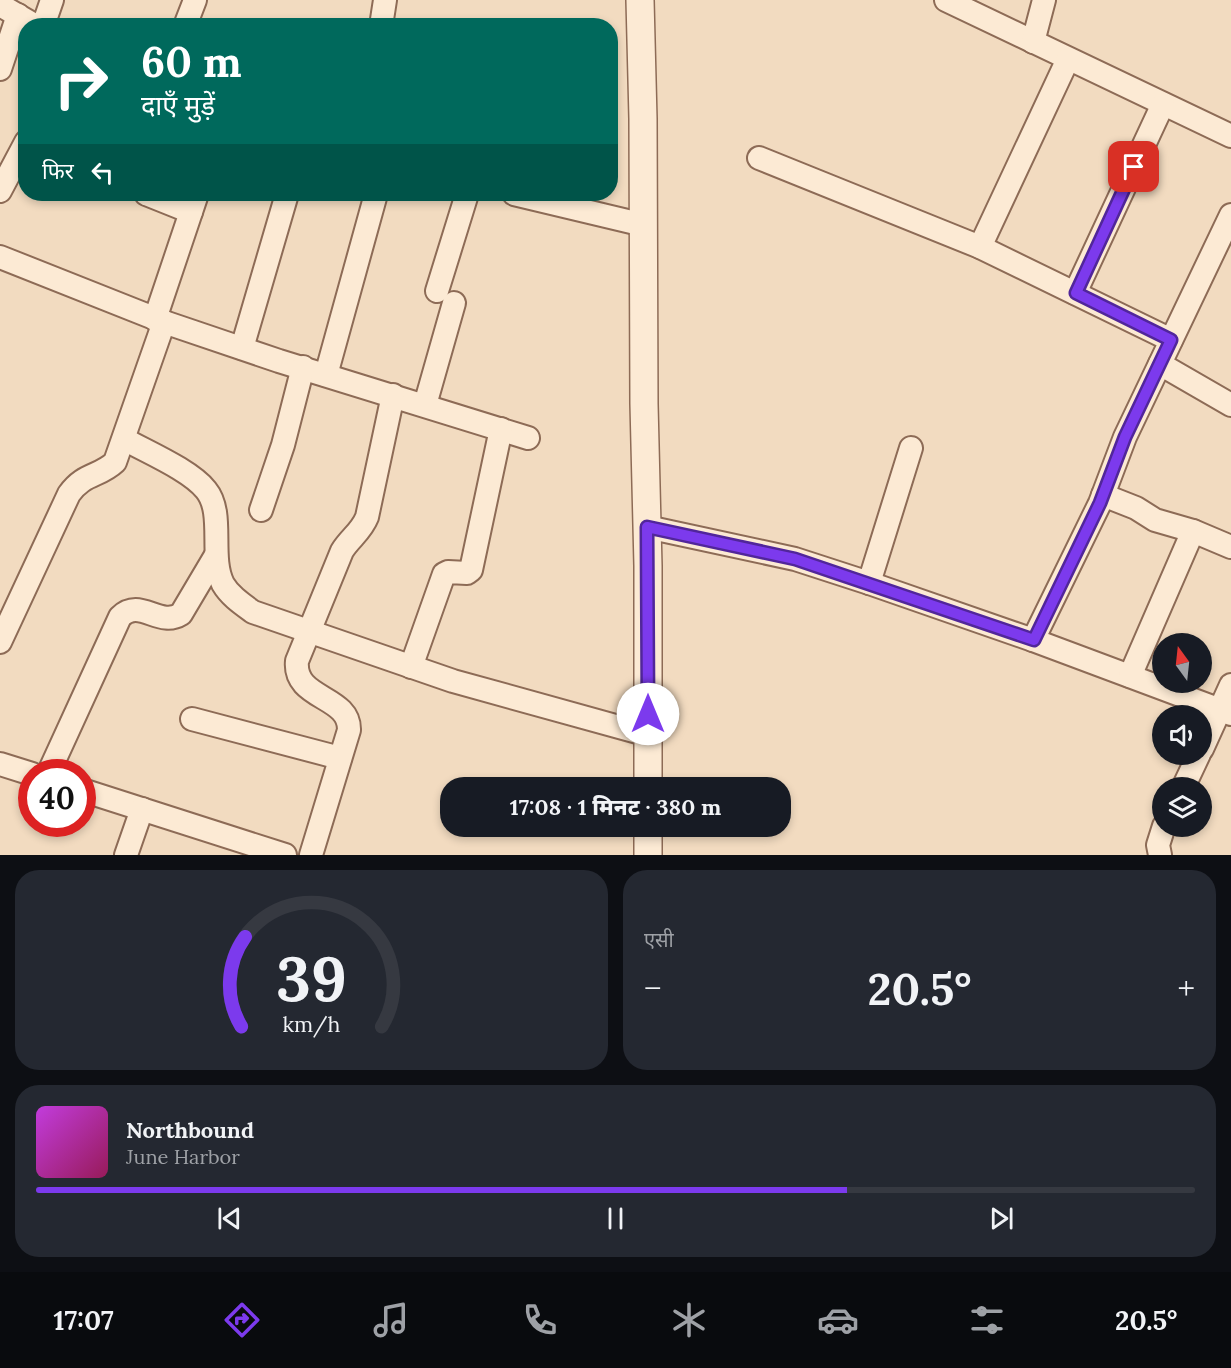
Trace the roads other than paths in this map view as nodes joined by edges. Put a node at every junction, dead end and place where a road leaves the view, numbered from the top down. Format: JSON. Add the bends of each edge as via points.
{"nodes":[{"id":1,"x":52,"y":0,"type":"edge"},
{"id":2,"x":195,"y":0,"type":"edge"},
{"id":3,"x":385,"y":0,"type":"edge"},
{"id":4,"x":640,"y":0,"type":"edge"},
{"id":5,"x":946,"y":0,"type":"edge"},
{"id":6,"x":1044,"y":0,"type":"edge"},
{"id":7,"x":18,"y":15,"type":"edge"},
{"id":8,"x":46,"y":18,"type":"edge"},
{"id":9,"x":188,"y":18,"type":"edge"},
{"id":10,"x":382,"y":18,"type":"edge"},
{"id":11,"x":1033,"y":42,"type":"junction"},
{"id":12,"x":1068,"y":59,"type":"junction"},
{"id":13,"x":0,"y":69,"type":"edge"},
{"id":14,"x":1164,"y":104,"type":"junction"},
{"id":15,"x":1231,"y":136,"type":"edge"},
{"id":16,"x":18,"y":156,"type":"edge"},
{"id":17,"x":759,"y":158,"type":"dead end"},
{"id":18,"x":0,"y":191,"type":"edge"},
{"id":19,"x":285,"y":201,"type":"edge"},
{"id":20,"x":374,"y":201,"type":"edge"},
{"id":21,"x":466,"y":201,"type":"edge"},
{"id":22,"x":543,"y":201,"type":"edge"},
{"id":23,"x":194,"y":203,"type":"edge"},
{"id":24,"x":1231,"y":215,"type":"edge"},
{"id":25,"x":644,"y":225,"type":"junction"},
{"id":26,"x":980,"y":247,"type":"junction"},
{"id":27,"x":0,"y":257,"type":"edge"},
{"id":28,"x":1076,"y":293,"type":"junction"},
{"id":29,"x":160,"y":320,"type":"junction"},
{"id":30,"x":1171,"y":340,"type":"junction"},
{"id":31,"x":242,"y":348,"type":"junction"},
{"id":32,"x":1160,"y":364,"type":"junction"},
{"id":33,"x":303,"y":367,"type":"junction"},
{"id":34,"x":326,"y":375,"type":"junction"},
{"id":35,"x":393,"y":395,"type":"junction"},
{"id":36,"x":425,"y":405,"type":"junction"},
{"id":37,"x":1231,"y":405,"type":"edge"},
{"id":38,"x":501,"y":429,"type":"junction"},
{"id":39,"x":528,"y":438,"type":"dead end"},
{"id":40,"x":124,"y":439,"type":"junction"},
{"id":41,"x":911,"y":448,"type":"dead end"},
{"id":42,"x":1103,"y":495,"type":"junction"},
{"id":43,"x":261,"y":510,"type":"dead end"},
{"id":44,"x":647,"y":527,"type":"junction"},
{"id":45,"x":1193,"y":531,"type":"junction"},
{"id":46,"x":1231,"y":547,"type":"edge"},
{"id":47,"x":216,"y":555,"type":"junction"},
{"id":48,"x":869,"y":583,"type":"junction"},
{"id":49,"x":310,"y":632,"type":"junction"},
{"id":50,"x":1034,"y":640,"type":"junction"},
{"id":51,"x":0,"y":642,"type":"edge"},
{"id":52,"x":411,"y":666,"type":"junction"},
{"id":53,"x":1130,"y":676,"type":"junction"},
{"id":54,"x":1231,"y":686,"type":"edge"},
{"id":55,"x":1226,"y":712,"type":"edge"},
{"id":56,"x":192,"y":718,"type":"dead end"},
{"id":57,"x":1212,"y":734,"type":"edge"},
{"id":58,"x":648,"y":735,"type":"junction"},
{"id":59,"x":340,"y":758,"type":"junction"},
{"id":60,"x":55,"y":759,"type":"edge"},
{"id":61,"x":0,"y":764,"type":"edge"},
{"id":62,"x":18,"y":770,"type":"edge"},
{"id":63,"x":648,"y":777,"type":"edge"},
{"id":64,"x":96,"y":794,"type":"edge"},
{"id":65,"x":142,"y":809,"type":"junction"},
{"id":66,"x":648,"y":837,"type":"edge"},
{"id":67,"x":1161,"y":837,"type":"edge"},
{"id":68,"x":126,"y":855,"type":"edge"},
{"id":69,"x":285,"y":855,"type":"edge"},
{"id":70,"x":311,"y":855,"type":"edge"},
{"id":71,"x":648,"y":855,"type":"edge"},
{"id":72,"x":1160,"y":855,"type":"edge"}],
"edges":[{"from":1,"to":8,"type":"street"},
{"from":2,"to":9,"type":"street"},
{"from":3,"to":10,"type":"street"},
{"from":4,"to":25,"type":"street"},
{"from":5,"to":11,"type":"street"},
{"from":6,"to":11,"type":"street"},
{"from":7,"to":13,"type":"street"},
{"from":11,"to":12,"type":"street"},
{"from":12,"to":14,"type":"street"},
{"from":12,"to":26,"type":"street"},
{"from":14,"to":15,"type":"street"},
{"from":14,"to":28,"type":"street"},
{"from":16,"to":18,"type":"street"},
{"from":17,"to":26,"type":"street"},
{"from":19,"to":31,"type":"street"},
{"from":20,"to":34,"type":"street"},
{"from":21,"to":36,"type":"street"},
{"from":22,"to":25,"type":"street"},
{"from":23,"to":29,"type":"street"},
{"from":24,"to":30,"type":"street"},
{"from":25,"to":44,"type":"street"},
{"from":26,"to":28,"type":"street"},
{"from":27,"to":29,"type":"street"},
{"from":28,"to":30,"type":"street"},
{"from":29,"to":31,"type":"street"},
{"from":29,"to":40,"type":"street"},
{"from":30,"to":32,"type":"street"},
{"from":31,"to":33,"type":"street"},
{"from":32,"to":37,"type":"street"},
{"from":32,"to":42,"type":"street"},
{"from":33,"to":34,"type":"street"},
{"from":33,"to":43,"type":"street"},
{"from":34,"to":35,"type":"street"},
{"from":35,"to":36,"type":"street"},
{"from":35,"to":49,"type":"street","via":[[367,517],[362,529],[342,551]]},
{"from":36,"to":38,"type":"street"},
{"from":38,"to":39,"type":"street"},
{"from":38,"to":52,"type":"street","via":[[471,570],[444,574]]},
{"from":40,"to":47,"type":"street","via":[[194,478],[208,491],[215,507]]},
{"from":40,"to":51,"type":"street","via":[[115,462],[85,477],[69,495]]},
{"from":41,"to":48,"type":"street"},
{"from":42,"to":45,"type":"street","via":[[1155,520]]},
{"from":42,"to":50,"type":"street"},
{"from":44,"to":48,"type":"street","via":[[795,559]]},
{"from":44,"to":58,"type":"street"},
{"from":45,"to":46,"type":"street"},
{"from":45,"to":53,"type":"street"},
{"from":47,"to":49,"type":"street","via":[[222,582],[237,600],[253,612]]},
{"from":47,"to":60,"type":"street","via":[[182,614],[168,619],[134,609],[120,617]]},
{"from":48,"to":50,"type":"street"},
{"from":49,"to":52,"type":"street"},
{"from":49,"to":59,"type":"street","via":[[297,661],[298,678],[345,715],[349,730]]},
{"from":50,"to":53,"type":"street"},
{"from":52,"to":58,"type":"street"},
{"from":53,"to":55,"type":"street"},
{"from":54,"to":55,"type":"street"},
{"from":55,"to":57,"type":"street"},
{"from":56,"to":59,"type":"street"},
{"from":58,"to":63,"type":"street"},
{"from":59,"to":70,"type":"street"},
{"from":61,"to":62,"type":"street"},
{"from":64,"to":65,"type":"street"},
{"from":65,"to":68,"type":"street"},
{"from":65,"to":69,"type":"street"},
{"from":66,"to":71,"type":"street"},
{"from":67,"to":72,"type":"street"}]}
